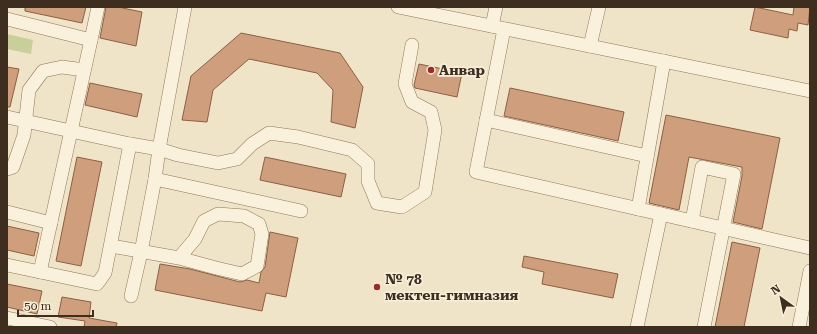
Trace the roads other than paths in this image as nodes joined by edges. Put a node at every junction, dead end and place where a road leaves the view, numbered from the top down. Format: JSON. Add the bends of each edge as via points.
{"nodes":[{"id":1,"x":98,"y":7,"type":"edge"},
{"id":2,"x":185,"y":7,"type":"edge"},
{"id":3,"x":398,"y":7,"type":"edge"},
{"id":4,"x":496,"y":7,"type":"edge"},
{"id":5,"x":599,"y":7,"type":"edge"},
{"id":6,"x":7,"y":19,"type":"edge"},
{"id":7,"x":498,"y":27,"type":"junction"},
{"id":8,"x":91,"y":40,"type":"junction"},
{"id":9,"x":412,"y":45,"type":"dead end"},
{"id":10,"x":590,"y":46,"type":"junction"},
{"id":11,"x":664,"y":61,"type":"junction"},
{"id":12,"x":84,"y":70,"type":"junction"},
{"id":13,"x":810,"y":91,"type":"edge"},
{"id":14,"x":7,"y":117,"type":"edge"},
{"id":15,"x":486,"y":120,"type":"junction"},
{"id":16,"x":26,"y":121,"type":"junction"},
{"id":17,"x":70,"y":132,"type":"junction"},
{"id":18,"x":130,"y":144,"type":"junction"},
{"id":19,"x":159,"y":149,"type":"junction"},
{"id":20,"x":647,"y":156,"type":"junction"},
{"id":21,"x":7,"y":169,"type":"edge"},
{"id":22,"x":155,"y":178,"type":"junction"},
{"id":23,"x":638,"y":209,"type":"junction"},
{"id":24,"x":301,"y":211,"type":"dead end"},
{"id":25,"x":7,"y":212,"type":"edge"},
{"id":26,"x":661,"y":214,"type":"junction"},
{"id":27,"x":692,"y":221,"type":"junction"},
{"id":28,"x":51,"y":223,"type":"junction"},
{"id":29,"x":724,"y":228,"type":"junction"},
{"id":30,"x":111,"y":246,"type":"junction"},
{"id":31,"x":810,"y":248,"type":"edge"},
{"id":32,"x":141,"y":252,"type":"junction"},
{"id":33,"x":178,"y":258,"type":"junction"},
{"id":34,"x":7,"y":265,"type":"edge"},
{"id":35,"x":810,"y":271,"type":"edge"},
{"id":36,"x":40,"y":272,"type":"junction"},
{"id":37,"x":131,"y":296,"type":"dead end"},
{"id":38,"x":807,"y":302,"type":"edge"},
{"id":39,"x":7,"y":318,"type":"edge"},
{"id":40,"x":50,"y":327,"type":"edge"},
{"id":41,"x":638,"y":327,"type":"edge"},
{"id":42,"x":704,"y":327,"type":"edge"},
{"id":43,"x":799,"y":327,"type":"edge"}],
"edges":[{"from":1,"to":8,"type":"street"},
{"from":2,"to":19,"type":"street"},
{"from":3,"to":7,"type":"street"},
{"from":4,"to":7,"type":"street"},
{"from":5,"to":10,"type":"street"},
{"from":6,"to":8,"type":"street"},
{"from":7,"to":10,"type":"street"},
{"from":7,"to":15,"type":"street"},
{"from":8,"to":12,"type":"street"},
{"from":9,"to":19,"type":"street","via":[[405,84],[412,102],[430,112],[435,130],[425,192],[402,207],[376,203],[368,181],[368,164],[352,150],[344,148],[269,133],[252,144],[237,159],[218,163]]},
{"from":10,"to":11,"type":"street"},
{"from":11,"to":13,"type":"street"},
{"from":11,"to":20,"type":"street"},
{"from":12,"to":16,"type":"street","via":[[62,67],[44,71],[29,90]]},
{"from":12,"to":17,"type":"street"},
{"from":14,"to":16,"type":"street"},
{"from":15,"to":20,"type":"street"},
{"from":15,"to":23,"type":"street","via":[[476,172]]},
{"from":16,"to":17,"type":"street"},
{"from":16,"to":21,"type":"street","via":[[13,167]]},
{"from":17,"to":18,"type":"street"},
{"from":17,"to":28,"type":"street"},
{"from":18,"to":19,"type":"street"},
{"from":18,"to":30,"type":"street"},
{"from":19,"to":22,"type":"street"},
{"from":20,"to":23,"type":"street"},
{"from":22,"to":24,"type":"street"},
{"from":22,"to":32,"type":"street"},
{"from":23,"to":26,"type":"street"},
{"from":25,"to":28,"type":"street"},
{"from":26,"to":27,"type":"street"},
{"from":26,"to":41,"type":"street"},
{"from":27,"to":29,"type":"street"},
{"from":27,"to":29,"type":"street","via":[[702,167],[734,174]]},
{"from":28,"to":36,"type":"street"},
{"from":29,"to":31,"type":"street"},
{"from":29,"to":42,"type":"street"},
{"from":30,"to":32,"type":"street"},
{"from":30,"to":36,"type":"street","via":[[106,273],[97,284]]},
{"from":32,"to":33,"type":"street"},
{"from":32,"to":37,"type":"street"},
{"from":33,"to":33,"type":"street","via":[[195,239],[204,221],[218,214],[244,216],[259,224],[262,234],[257,266],[242,274]]},
{"from":34,"to":36,"type":"street"},
{"from":35,"to":38,"type":"street"},
{"from":38,"to":43,"type":"street"},
{"from":39,"to":40,"type":"street"}]}
